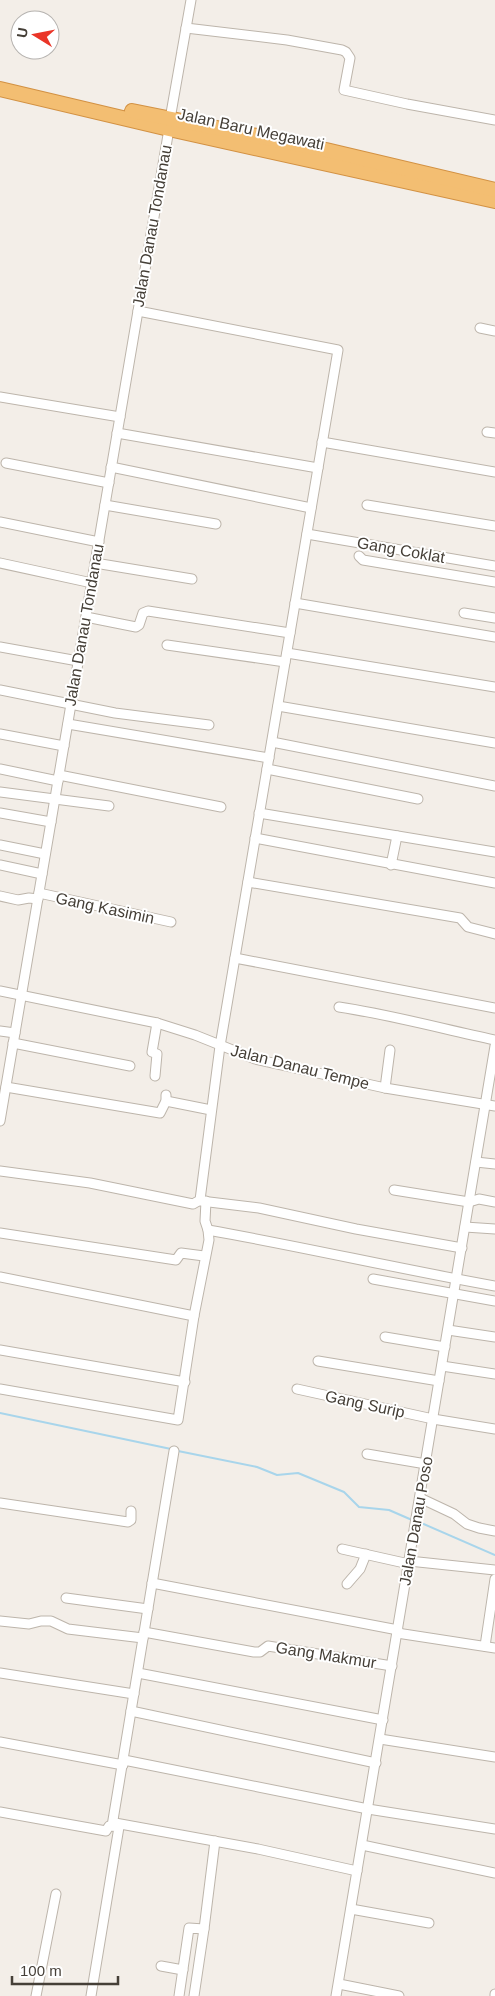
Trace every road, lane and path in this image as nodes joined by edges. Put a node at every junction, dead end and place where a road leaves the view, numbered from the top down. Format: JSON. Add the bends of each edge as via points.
{"nodes":[{"id":1,"x":191,"y":0,"type":"edge"},
{"id":2,"x":186,"y":28,"type":"junction"},
{"id":3,"x":0,"y":80,"type":"edge"},
{"id":4,"x":0,"y":89,"type":"edge"},
{"id":5,"x":34,"y":93,"type":"junction"},
{"id":6,"x":495,"y":120,"type":"edge"},
{"id":7,"x":169,"y":124,"type":"junction"},
{"id":8,"x":430,"y":180,"type":"junction"},
{"id":9,"x":495,"y":190,"type":"edge"},
{"id":10,"x":495,"y":201,"type":"edge"},
{"id":11,"x":138,"y":311,"type":"junction"},
{"id":12,"x":480,"y":328,"type":"dead end"},
{"id":13,"x":495,"y":331,"type":"edge"},
{"id":14,"x":0,"y":397,"type":"edge"},
{"id":15,"x":120,"y":417,"type":"junction"},
{"id":16,"x":117,"y":433,"type":"junction"},
{"id":17,"x":322,"y":442,"type":"junction"},
{"id":18,"x":6,"y":464,"type":"dead end"},
{"id":19,"x":111,"y":467,"type":"junction"},
{"id":20,"x":318,"y":468,"type":"junction"},
{"id":21,"x":495,"y":472,"type":"edge"},
{"id":22,"x":108,"y":483,"type":"junction"},
{"id":23,"x":105,"y":505,"type":"junction"},
{"id":24,"x":367,"y":505,"type":"dead end"},
{"id":25,"x":311,"y":508,"type":"junction"},
{"id":26,"x":0,"y":522,"type":"edge"},
{"id":27,"x":216,"y":524,"type":"dead end"},
{"id":28,"x":495,"y":526,"type":"edge"},
{"id":29,"x":307,"y":534,"type":"junction"},
{"id":30,"x":98,"y":542,"type":"junction"},
{"id":31,"x":359,"y":556,"type":"dead end"},
{"id":32,"x":0,"y":563,"type":"edge"},
{"id":33,"x":95,"y":563,"type":"junction"},
{"id":34,"x":495,"y":566,"type":"edge"},
{"id":35,"x":192,"y":579,"type":"dead end"},
{"id":36,"x":92,"y":582,"type":"junction"},
{"id":37,"x":495,"y":582,"type":"edge"},
{"id":38,"x":295,"y":603,"type":"junction"},
{"id":39,"x":464,"y":613,"type":"dead end"},
{"id":40,"x":86,"y":617,"type":"junction"},
{"id":41,"x":495,"y":618,"type":"edge"},
{"id":42,"x":290,"y":633,"type":"junction"},
{"id":43,"x":495,"y":637,"type":"edge"},
{"id":44,"x":167,"y":645,"type":"dead end"},
{"id":45,"x":0,"y":647,"type":"edge"},
{"id":46,"x":286,"y":658,"type":"junction"},
{"id":47,"x":78,"y":661,"type":"junction"},
{"id":48,"x":495,"y":687,"type":"edge"},
{"id":49,"x":0,"y":690,"type":"edge"},
{"id":50,"x":71,"y":704,"type":"junction"},
{"id":51,"x":278,"y":706,"type":"junction"},
{"id":52,"x":68,"y":724,"type":"junction"},
{"id":53,"x":209,"y":725,"type":"dead end"},
{"id":54,"x":0,"y":734,"type":"edge"},
{"id":55,"x":272,"y":742,"type":"junction"},
{"id":56,"x":495,"y":744,"type":"edge"},
{"id":57,"x":64,"y":746,"type":"junction"},
{"id":58,"x":269,"y":758,"type":"junction"},
{"id":59,"x":267,"y":768,"type":"junction"},
{"id":60,"x":0,"y":769,"type":"edge"},
{"id":61,"x":58,"y":778,"type":"junction"},
{"id":62,"x":495,"y":786,"type":"edge"},
{"id":63,"x":0,"y":792,"type":"edge"},
{"id":64,"x":418,"y":799,"type":"dead end"},
{"id":65,"x":55,"y":800,"type":"junction"},
{"id":66,"x":109,"y":806,"type":"dead end"},
{"id":67,"x":221,"y":808,"type":"dead end"},
{"id":68,"x":0,"y":812,"type":"edge"},
{"id":69,"x":259,"y":813,"type":"junction"},
{"id":70,"x":51,"y":822,"type":"junction"},
{"id":71,"x":397,"y":836,"type":"junction"},
{"id":72,"x":255,"y":838,"type":"junction"},
{"id":73,"x":0,"y":845,"type":"edge"},
{"id":74,"x":495,"y":852,"type":"edge"},
{"id":75,"x":46,"y":854,"type":"junction"},
{"id":76,"x":391,"y":864,"type":"junction"},
{"id":77,"x":0,"y":865,"type":"edge"},
{"id":78,"x":42,"y":874,"type":"junction"},
{"id":79,"x":248,"y":882,"type":"junction"},
{"id":80,"x":495,"y":883,"type":"edge"},
{"id":81,"x":0,"y":896,"type":"edge"},
{"id":82,"x":38,"y":896,"type":"junction"},
{"id":83,"x":171,"y":922,"type":"dead end"},
{"id":84,"x":495,"y":934,"type":"edge"},
{"id":85,"x":235,"y":958,"type":"junction"},
{"id":86,"x":0,"y":991,"type":"edge"},
{"id":87,"x":21,"y":996,"type":"junction"},
{"id":88,"x":339,"y":1007,"type":"dead end"},
{"id":89,"x":495,"y":1008,"type":"edge"},
{"id":90,"x":157,"y":1023,"type":"junction"},
{"id":91,"x":0,"y":1031,"type":"edge"},
{"id":92,"x":15,"y":1033,"type":"junction"},
{"id":93,"x":495,"y":1040,"type":"edge"},
{"id":94,"x":13,"y":1043,"type":"junction"},
{"id":95,"x":220,"y":1046,"type":"junction"},
{"id":96,"x":495,"y":1046,"type":"edge"},
{"id":97,"x":390,"y":1050,"type":"dead end"},
{"id":98,"x":130,"y":1066,"type":"dead end"},
{"id":99,"x":4,"y":1076,"type":"edge"},
{"id":100,"x":155,"y":1076,"type":"dead end"},
{"id":101,"x":6,"y":1087,"type":"junction"},
{"id":102,"x":386,"y":1088,"type":"junction"},
{"id":103,"x":485,"y":1104,"type":"junction"},
{"id":104,"x":495,"y":1106,"type":"edge"},
{"id":105,"x":211,"y":1110,"type":"junction"},
{"id":106,"x":0,"y":1116,"type":"edge"},
{"id":107,"x":476,"y":1162,"type":"junction"},
{"id":108,"x":495,"y":1164,"type":"edge"},
{"id":109,"x":0,"y":1171,"type":"edge"},
{"id":110,"x":394,"y":1190,"type":"dead end"},
{"id":111,"x":203,"y":1201,"type":"junction"},
{"id":112,"x":469,"y":1202,"type":"junction"},
{"id":113,"x":495,"y":1202,"type":"edge"},
{"id":114,"x":465,"y":1227,"type":"junction"},
{"id":115,"x":495,"y":1229,"type":"edge"},
{"id":116,"x":208,"y":1230,"type":"junction"},
{"id":117,"x":0,"y":1233,"type":"edge"},
{"id":118,"x":462,"y":1248,"type":"junction"},
{"id":119,"x":204,"y":1256,"type":"junction"},
{"id":120,"x":0,"y":1276,"type":"edge"},
{"id":121,"x":373,"y":1279,"type":"dead end"},
{"id":122,"x":456,"y":1279,"type":"junction"},
{"id":123,"x":495,"y":1286,"type":"edge"},
{"id":124,"x":454,"y":1294,"type":"junction"},
{"id":125,"x":495,"y":1301,"type":"edge"},
{"id":126,"x":194,"y":1316,"type":"junction"},
{"id":127,"x":448,"y":1330,"type":"junction"},
{"id":128,"x":385,"y":1337,"type":"dead end"},
{"id":129,"x":495,"y":1337,"type":"edge"},
{"id":130,"x":445,"y":1348,"type":"junction"},
{"id":131,"x":0,"y":1350,"type":"edge"},
{"id":132,"x":318,"y":1361,"type":"dead end"},
{"id":133,"x":442,"y":1366,"type":"junction"},
{"id":134,"x":495,"y":1374,"type":"edge"},
{"id":135,"x":440,"y":1381,"type":"junction"},
{"id":136,"x":185,"y":1382,"type":"junction"},
{"id":137,"x":0,"y":1389,"type":"edge"},
{"id":138,"x":297,"y":1389,"type":"dead end"},
{"id":139,"x":433,"y":1419,"type":"junction"},
{"id":140,"x":495,"y":1429,"type":"edge"},
{"id":141,"x":174,"y":1451,"type":"dead end"},
{"id":142,"x":367,"y":1454,"type":"dead end"},
{"id":143,"x":426,"y":1464,"type":"junction"},
{"id":144,"x":420,"y":1498,"type":"junction"},
{"id":145,"x":0,"y":1503,"type":"edge"},
{"id":146,"x":131,"y":1511,"type":"dead end"},
{"id":147,"x":495,"y":1531,"type":"edge"},
{"id":148,"x":342,"y":1549,"type":"dead end"},
{"id":149,"x":366,"y":1554,"type":"junction"},
{"id":150,"x":409,"y":1563,"type":"junction"},
{"id":151,"x":495,"y":1570,"type":"edge"},
{"id":152,"x":495,"y":1579,"type":"edge"},
{"id":153,"x":152,"y":1583,"type":"junction"},
{"id":154,"x":346,"y":1584,"type":"dead end"},
{"id":155,"x":66,"y":1598,"type":"dead end"},
{"id":156,"x":148,"y":1609,"type":"junction"},
{"id":157,"x":0,"y":1620,"type":"edge"},
{"id":158,"x":398,"y":1632,"type":"junction"},
{"id":159,"x":144,"y":1635,"type":"junction"},
{"id":160,"x":490,"y":1647,"type":"edge"},
{"id":161,"x":392,"y":1666,"type":"junction"},
{"id":162,"x":0,"y":1673,"type":"edge"},
{"id":163,"x":138,"y":1673,"type":"junction"},
{"id":164,"x":134,"y":1694,"type":"junction"},
{"id":165,"x":131,"y":1711,"type":"junction"},
{"id":166,"x":383,"y":1720,"type":"junction"},
{"id":167,"x":380,"y":1739,"type":"junction"},
{"id":168,"x":0,"y":1742,"type":"edge"},
{"id":169,"x":495,"y":1757,"type":"edge"},
{"id":170,"x":124,"y":1762,"type":"junction"},
{"id":171,"x":376,"y":1763,"type":"junction"},
{"id":172,"x":368,"y":1809,"type":"junction"},
{"id":173,"x":0,"y":1812,"type":"edge"},
{"id":174,"x":113,"y":1824,"type":"junction"},
{"id":175,"x":495,"y":1829,"type":"edge"},
{"id":176,"x":215,"y":1841,"type":"junction"},
{"id":177,"x":362,"y":1845,"type":"junction"},
{"id":178,"x":357,"y":1871,"type":"junction"},
{"id":179,"x":495,"y":1873,"type":"edge"},
{"id":180,"x":56,"y":1894,"type":"dead end"},
{"id":181,"x":351,"y":1909,"type":"junction"},
{"id":182,"x":429,"y":1922,"type":"dead end"},
{"id":183,"x":204,"y":1929,"type":"junction"},
{"id":184,"x":161,"y":1966,"type":"dead end"},
{"id":185,"x":183,"y":1970,"type":"junction"},
{"id":186,"x":339,"y":1984,"type":"junction"},
{"id":187,"x":179,"y":1993,"type":"edge"},
{"id":188,"x":194,"y":1994,"type":"edge"},
{"id":189,"x":36,"y":1996,"type":"edge"},
{"id":190,"x":91,"y":1996,"type":"edge"},
{"id":191,"x":336,"y":1996,"type":"edge"},
{"id":192,"x":398,"y":1996,"type":"edge"}],
"edges":[{"from":1,"to":2,"type":"street","name":"Jalan Danau Tondanau"},
{"from":2,"to":6,"type":"street","via":[[342,50],[350,58],[344,90]]},
{"from":2,"to":7,"type":"street","name":"Jalan Danau Tondanau"},
{"from":3,"to":5,"type":"highway","name":"Jalan Baru Megawati"},
{"from":4,"to":5,"type":"highway","name":"Jalan Baru Megawati"},
{"from":5,"to":7,"type":"highway","name":"Jalan Baru Megawati"},
{"from":7,"to":8,"type":"highway","name":"Jalan Baru Megawati"},
{"from":7,"to":11,"type":"street","name":"Jalan Danau Tondanau"},
{"from":8,"to":9,"type":"highway","name":"Jalan Baru Megawati"},
{"from":8,"to":10,"type":"highway","name":"Jalan Baru Megawati"},
{"from":11,"to":15,"type":"street","name":"Jalan Danau Tondanau"},
{"from":11,"to":17,"type":"street","via":[[338,350]]},
{"from":12,"to":13,"type":"street"},
{"from":14,"to":15,"type":"street"},
{"from":15,"to":16,"type":"street","name":"Jalan Danau Tondanau"},
{"from":16,"to":19,"type":"street","name":"Jalan Danau Tondanau"},
{"from":16,"to":20,"type":"street"},
{"from":17,"to":20,"type":"street"},
{"from":17,"to":21,"type":"street"},
{"from":18,"to":22,"type":"street"},
{"from":19,"to":22,"type":"street","name":"Jalan Danau Tondanau"},
{"from":19,"to":25,"type":"street"},
{"from":20,"to":25,"type":"street"},
{"from":22,"to":23,"type":"street","name":"Jalan Danau Tondanau"},
{"from":23,"to":27,"type":"street"},
{"from":23,"to":30,"type":"street","name":"Jalan Danau Tondanau"},
{"from":24,"to":28,"type":"street"},
{"from":25,"to":29,"type":"street"},
{"from":26,"to":30,"type":"street"},
{"from":29,"to":34,"type":"street","name":"Gang Coklat"},
{"from":29,"to":38,"type":"street"},
{"from":30,"to":33,"type":"street","name":"Jalan Danau Tondanau"},
{"from":31,"to":37,"type":"street","via":[[363,560]]},
{"from":32,"to":36,"type":"street"},
{"from":33,"to":35,"type":"street"},
{"from":33,"to":36,"type":"street","name":"Jalan Danau Tondanau"},
{"from":36,"to":40,"type":"street","name":"Jalan Danau Tondanau"},
{"from":38,"to":42,"type":"street"},
{"from":38,"to":43,"type":"street"},
{"from":39,"to":41,"type":"street"},
{"from":40,"to":42,"type":"street","via":[[136,626],[143,613],[148,611]]},
{"from":40,"to":47,"type":"street","name":"Jalan Danau Tondanau"},
{"from":42,"to":46,"type":"street"},
{"from":44,"to":46,"type":"street"},
{"from":45,"to":47,"type":"street"},
{"from":46,"to":48,"type":"street"},
{"from":46,"to":51,"type":"street"},
{"from":47,"to":50,"type":"street","name":"Jalan Danau Tondanau"},
{"from":49,"to":50,"type":"street"},
{"from":50,"to":52,"type":"street","name":"Jalan Danau Tondanau"},
{"from":50,"to":53,"type":"street"},
{"from":51,"to":55,"type":"street"},
{"from":51,"to":56,"type":"street"},
{"from":52,"to":57,"type":"street","name":"Jalan Danau Tondanau"},
{"from":52,"to":58,"type":"street"},
{"from":54,"to":57,"type":"street"},
{"from":55,"to":58,"type":"street"},
{"from":55,"to":62,"type":"street"},
{"from":57,"to":61,"type":"street","name":"Jalan Danau Tondanau"},
{"from":58,"to":59,"type":"street"},
{"from":59,"to":64,"type":"street"},
{"from":59,"to":69,"type":"street"},
{"from":60,"to":61,"type":"street"},
{"from":61,"to":65,"type":"street","name":"Jalan Danau Tondanau"},
{"from":61,"to":67,"type":"street"},
{"from":63,"to":65,"type":"street"},
{"from":65,"to":66,"type":"street"},
{"from":65,"to":70,"type":"street","name":"Jalan Danau Tondanau"},
{"from":68,"to":70,"type":"street"},
{"from":69,"to":71,"type":"street"},
{"from":69,"to":72,"type":"street"},
{"from":70,"to":75,"type":"street","name":"Jalan Danau Tondanau"},
{"from":71,"to":74,"type":"street"},
{"from":71,"to":76,"type":"street"},
{"from":72,"to":76,"type":"street"},
{"from":72,"to":79,"type":"street"},
{"from":73,"to":75,"type":"street"},
{"from":75,"to":78,"type":"street","name":"Jalan Danau Tondanau"},
{"from":76,"to":80,"type":"street"},
{"from":77,"to":78,"type":"street"},
{"from":78,"to":82,"type":"street","name":"Jalan Danau Tondanau"},
{"from":79,"to":84,"type":"street","via":[[460,918],[468,926]]},
{"from":79,"to":85,"type":"street"},
{"from":81,"to":82,"type":"street","name":"Gang Kasimin","via":[[18,900]]},
{"from":82,"to":83,"type":"street","name":"Gang Kasimin"},
{"from":82,"to":87,"type":"street","name":"Jalan Danau Tondanau"},
{"from":85,"to":89,"type":"street"},
{"from":85,"to":95,"type":"street"},
{"from":86,"to":87,"type":"street","name":"Jalan Danau Tempe"},
{"from":87,"to":90,"type":"street","name":"Jalan Danau Tempe"},
{"from":87,"to":92,"type":"street","name":"Jalan Danau Tondanau"},
{"from":88,"to":93,"type":"street"},
{"from":90,"to":95,"type":"street","name":"Jalan Danau Tempe"},
{"from":90,"to":100,"type":"street","via":[[152,1052],[157,1054]]},
{"from":91,"to":92,"type":"street"},
{"from":92,"to":94,"type":"street","name":"Jalan Danau Tondanau"},
{"from":94,"to":98,"type":"street"},
{"from":94,"to":99,"type":"street","name":"Jalan Danau Tondanau"},
{"from":95,"to":102,"type":"street","name":"Jalan Danau Tempe","via":[[255,1059]]},
{"from":95,"to":105,"type":"street"},
{"from":96,"to":103,"type":"street","name":"Jalan Danau Poso"},
{"from":97,"to":102,"type":"street"},
{"from":99,"to":101,"type":"street","name":"Jalan Danau Tondanau"},
{"from":101,"to":105,"type":"street","via":[[160,1112],[166,1098]]},
{"from":101,"to":106,"type":"street","name":"Jalan Danau Tondanau"},
{"from":102,"to":103,"type":"street","name":"Jalan Danau Tempe"},
{"from":103,"to":104,"type":"street","name":"Jalan Danau Tempe"},
{"from":103,"to":107,"type":"street","name":"Jalan Danau Poso"},
{"from":105,"to":111,"type":"street"},
{"from":107,"to":108,"type":"street"},
{"from":107,"to":112,"type":"street","name":"Jalan Danau Poso"},
{"from":109,"to":111,"type":"street","via":[[90,1183],[193,1204]]},
{"from":110,"to":112,"type":"street"},
{"from":111,"to":116,"type":"street"},
{"from":111,"to":118,"type":"street","via":[[259,1208]]},
{"from":112,"to":113,"type":"street"},
{"from":112,"to":114,"type":"street","name":"Jalan Danau Poso"},
{"from":114,"to":115,"type":"street"},
{"from":114,"to":118,"type":"street","name":"Jalan Danau Poso"},
{"from":116,"to":119,"type":"street","via":[[209,1240]]},
{"from":116,"to":122,"type":"street"},
{"from":117,"to":119,"type":"street","via":[[176,1260],[181,1253]]},
{"from":118,"to":122,"type":"street","name":"Jalan Danau Poso"},
{"from":119,"to":126,"type":"street"},
{"from":120,"to":126,"type":"street"},
{"from":121,"to":124,"type":"street"},
{"from":122,"to":123,"type":"street"},
{"from":122,"to":124,"type":"street","name":"Jalan Danau Poso"},
{"from":124,"to":125,"type":"street"},
{"from":124,"to":127,"type":"street","name":"Jalan Danau Poso"},
{"from":126,"to":136,"type":"street"},
{"from":127,"to":129,"type":"street"},
{"from":127,"to":130,"type":"street","name":"Jalan Danau Poso"},
{"from":128,"to":130,"type":"street"},
{"from":130,"to":133,"type":"street","name":"Jalan Danau Poso"},
{"from":131,"to":136,"type":"street"},
{"from":132,"to":135,"type":"street"},
{"from":133,"to":134,"type":"street"},
{"from":133,"to":135,"type":"street","name":"Jalan Danau Poso"},
{"from":135,"to":139,"type":"street","name":"Jalan Danau Poso"},
{"from":136,"to":137,"type":"street","via":[[176,1420]]},
{"from":138,"to":139,"type":"street","name":"Gang Surip"},
{"from":139,"to":140,"type":"street","name":"Gang Surip"},
{"from":139,"to":143,"type":"street","name":"Jalan Danau Poso"},
{"from":141,"to":153,"type":"street"},
{"from":142,"to":143,"type":"street"},
{"from":143,"to":144,"type":"street","name":"Jalan Danau Poso"},
{"from":144,"to":147,"type":"street","via":[[467,1524]]},
{"from":144,"to":150,"type":"street","name":"Jalan Danau Poso"},
{"from":145,"to":146,"type":"street","via":[[128,1522]]},
{"from":148,"to":149,"type":"street"},
{"from":149,"to":150,"type":"street"},
{"from":149,"to":154,"type":"street","via":[[360,1569]]},
{"from":150,"to":151,"type":"street"},
{"from":150,"to":158,"type":"street","name":"Jalan Danau Poso"},
{"from":152,"to":160,"type":"street"},
{"from":153,"to":156,"type":"street"},
{"from":153,"to":158,"type":"street"},
{"from":155,"to":156,"type":"street"},
{"from":156,"to":159,"type":"street"},
{"from":157,"to":159,"type":"street","name":"Gang Makmur","via":[[29,1624],[51,1621],[68,1629]]},
{"from":158,"to":160,"type":"street"},
{"from":158,"to":161,"type":"street","name":"Jalan Danau Poso"},
{"from":159,"to":161,"type":"street","name":"Gang Makmur","via":[[254,1652],[268,1646]]},
{"from":159,"to":163,"type":"street"},
{"from":161,"to":166,"type":"street","name":"Jalan Danau Poso"},
{"from":162,"to":164,"type":"street"},
{"from":163,"to":164,"type":"street"},
{"from":163,"to":166,"type":"street"},
{"from":164,"to":165,"type":"street"},
{"from":165,"to":170,"type":"street"},
{"from":165,"to":171,"type":"street"},
{"from":166,"to":167,"type":"street","name":"Jalan Danau Poso"},
{"from":167,"to":169,"type":"street"},
{"from":167,"to":171,"type":"street","name":"Jalan Danau Poso"},
{"from":168,"to":170,"type":"street"},
{"from":170,"to":172,"type":"street"},
{"from":170,"to":174,"type":"street"},
{"from":171,"to":172,"type":"street","name":"Jalan Danau Poso"},
{"from":172,"to":175,"type":"street"},
{"from":172,"to":177,"type":"street","name":"Jalan Danau Poso"},
{"from":173,"to":174,"type":"street","via":[[106,1831]]},
{"from":174,"to":176,"type":"street"},
{"from":174,"to":190,"type":"street","via":[[119,1827]]},
{"from":176,"to":178,"type":"street"},
{"from":176,"to":183,"type":"street"},
{"from":177,"to":178,"type":"street","name":"Jalan Danau Poso"},
{"from":177,"to":179,"type":"street"},
{"from":178,"to":181,"type":"street","name":"Jalan Danau Poso"},
{"from":180,"to":189,"type":"street"},
{"from":181,"to":182,"type":"street"},
{"from":181,"to":186,"type":"street","name":"Jalan Danau Poso"},
{"from":183,"to":185,"type":"street","via":[[189,1928]]},
{"from":183,"to":188,"type":"street"},
{"from":184,"to":185,"type":"street"},
{"from":185,"to":187,"type":"street"},
{"from":186,"to":191,"type":"street","name":"Jalan Danau Poso"},
{"from":186,"to":192,"type":"street"},
{"from":187,"to":188,"type":"street"}]}
